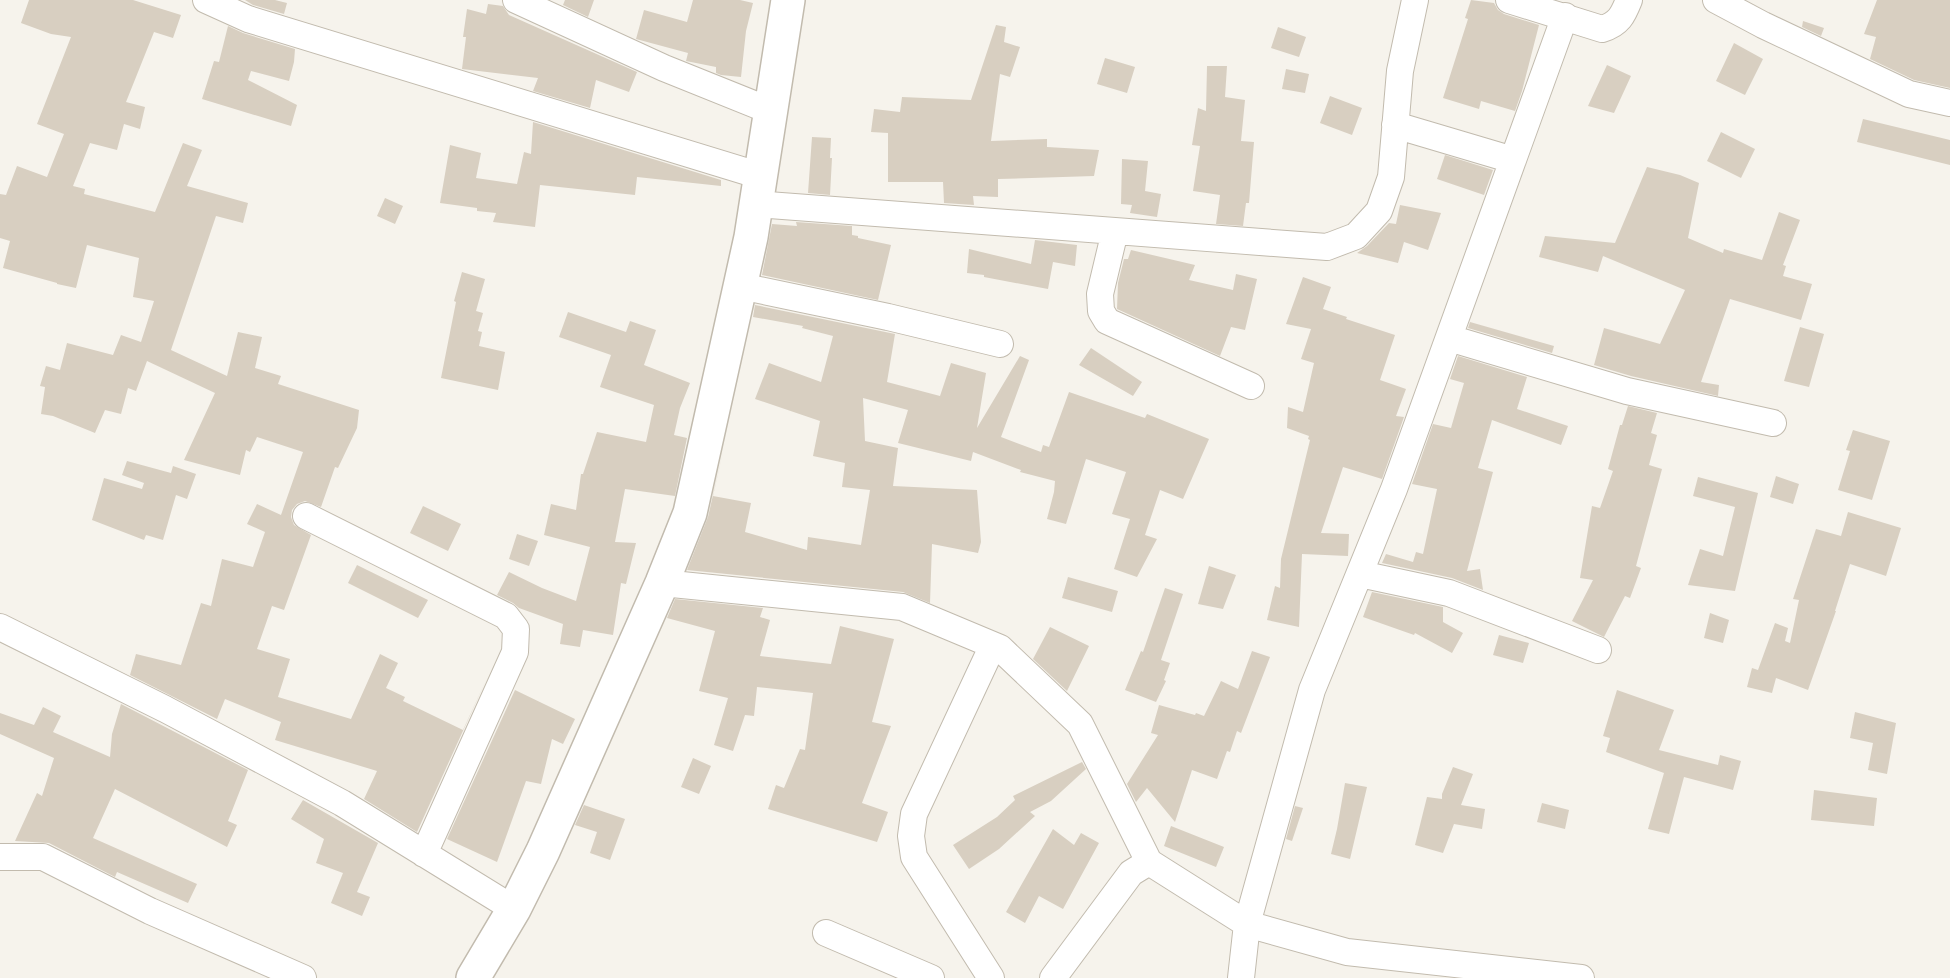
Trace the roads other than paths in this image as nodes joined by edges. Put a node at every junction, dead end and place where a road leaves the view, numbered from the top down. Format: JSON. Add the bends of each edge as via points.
{"nodes":[{"id":1,"x":206,"y":0,"type":"edge"},
{"id":2,"x":516,"y":0,"type":"edge"},
{"id":3,"x":788,"y":0,"type":"edge"},
{"id":4,"x":1415,"y":0,"type":"edge"},
{"id":5,"x":1509,"y":0,"type":"edge"},
{"id":6,"x":1629,"y":0,"type":"edge"},
{"id":7,"x":1716,"y":0,"type":"edge"},
{"id":8,"x":1565,"y":16,"type":"junction"},
{"id":9,"x":1950,"y":103,"type":"edge"},
{"id":10,"x":771,"y":111,"type":"junction"},
{"id":11,"x":1395,"y":125,"type":"junction"},
{"id":12,"x":1513,"y":160,"type":"junction"},
{"id":13,"x":759,"y":190,"type":"junction"},
{"id":14,"x":1115,"y":231,"type":"junction"},
{"id":15,"x":740,"y":286,"type":"junction"},
{"id":16,"x":1449,"y":338,"type":"junction"},
{"id":17,"x":1000,"y":344,"type":"dead end"},
{"id":18,"x":1251,"y":386,"type":"dead end"},
{"id":19,"x":1773,"y":423,"type":"dead end"},
{"id":20,"x":306,"y":516,"type":"dead end"},
{"id":21,"x":1359,"y":574,"type":"junction"},
{"id":22,"x":662,"y":583,"type":"junction"},
{"id":23,"x":0,"y":627,"type":"edge"},
{"id":24,"x":993,"y":645,"type":"junction"},
{"id":25,"x":1598,"y":650,"type":"dead end"},
{"id":26,"x":424,"y":854,"type":"junction"},
{"id":27,"x":0,"y":857,"type":"edge"},
{"id":28,"x":1149,"y":862,"type":"junction"},
{"id":29,"x":514,"y":909,"type":"junction"},
{"id":30,"x":1247,"y":924,"type":"junction"},
{"id":31,"x":826,"y":933,"type":"dead end"},
{"id":32,"x":260,"y":970,"type":"edge"},
{"id":33,"x":303,"y":978,"type":"edge"},
{"id":34,"x":473,"y":978,"type":"edge"},
{"id":35,"x":931,"y":978,"type":"edge"},
{"id":36,"x":991,"y":978,"type":"edge"},
{"id":37,"x":1053,"y":978,"type":"edge"},
{"id":38,"x":1241,"y":978,"type":"edge"},
{"id":39,"x":1581,"y":978,"type":"edge"}],
"edges":[{"from":1,"to":13,"type":"street","via":[[248,19]]},
{"from":2,"to":10,"type":"street","via":[[664,68]]},
{"from":3,"to":10,"type":"street"},
{"from":4,"to":11,"type":"street","via":[[1400,71]]},
{"from":5,"to":8,"type":"street"},
{"from":6,"to":8,"type":"street","via":[[1622,18],[1602,29]]},
{"from":7,"to":9,"type":"street","via":[[1909,94]]},
{"from":8,"to":12,"type":"street"},
{"from":10,"to":13,"type":"street"},
{"from":11,"to":12,"type":"street"},
{"from":11,"to":14,"type":"street","via":[[1391,177],[1379,211],[1356,236],[1327,247]]},
{"from":12,"to":16,"type":"street"},
{"from":13,"to":14,"type":"street"},
{"from":13,"to":15,"type":"street"},
{"from":14,"to":18,"type":"street","via":[[1100,294],[1101,311],[1107,321]]},
{"from":15,"to":17,"type":"street"},
{"from":15,"to":22,"type":"street","via":[[690,513]]},
{"from":16,"to":19,"type":"street","via":[[1627,391]]},
{"from":16,"to":21,"type":"street"},
{"from":20,"to":26,"type":"street","via":[[506,616],[516,629],[515,652]]},
{"from":21,"to":25,"type":"street","via":[[1449,593]]},
{"from":21,"to":30,"type":"street","via":[[1312,690]]},
{"from":22,"to":24,"type":"street","via":[[902,607]]},
{"from":22,"to":29,"type":"street"},
{"from":23,"to":26,"type":"street","via":[[332,798]]},
{"from":24,"to":28,"type":"street","via":[[1080,724]]},
{"from":24,"to":36,"type":"street","via":[[914,814],[911,836],[914,857]]},
{"from":26,"to":29,"type":"street"},
{"from":27,"to":32,"type":"street","via":[[43,857]]},
{"from":28,"to":30,"type":"street"},
{"from":28,"to":37,"type":"street","via":[[1131,873]]},
{"from":29,"to":34,"type":"street"},
{"from":30,"to":38,"type":"street"},
{"from":30,"to":39,"type":"street","via":[[1347,952]]},
{"from":31,"to":35,"type":"street"},
{"from":32,"to":33,"type":"street"}]}
